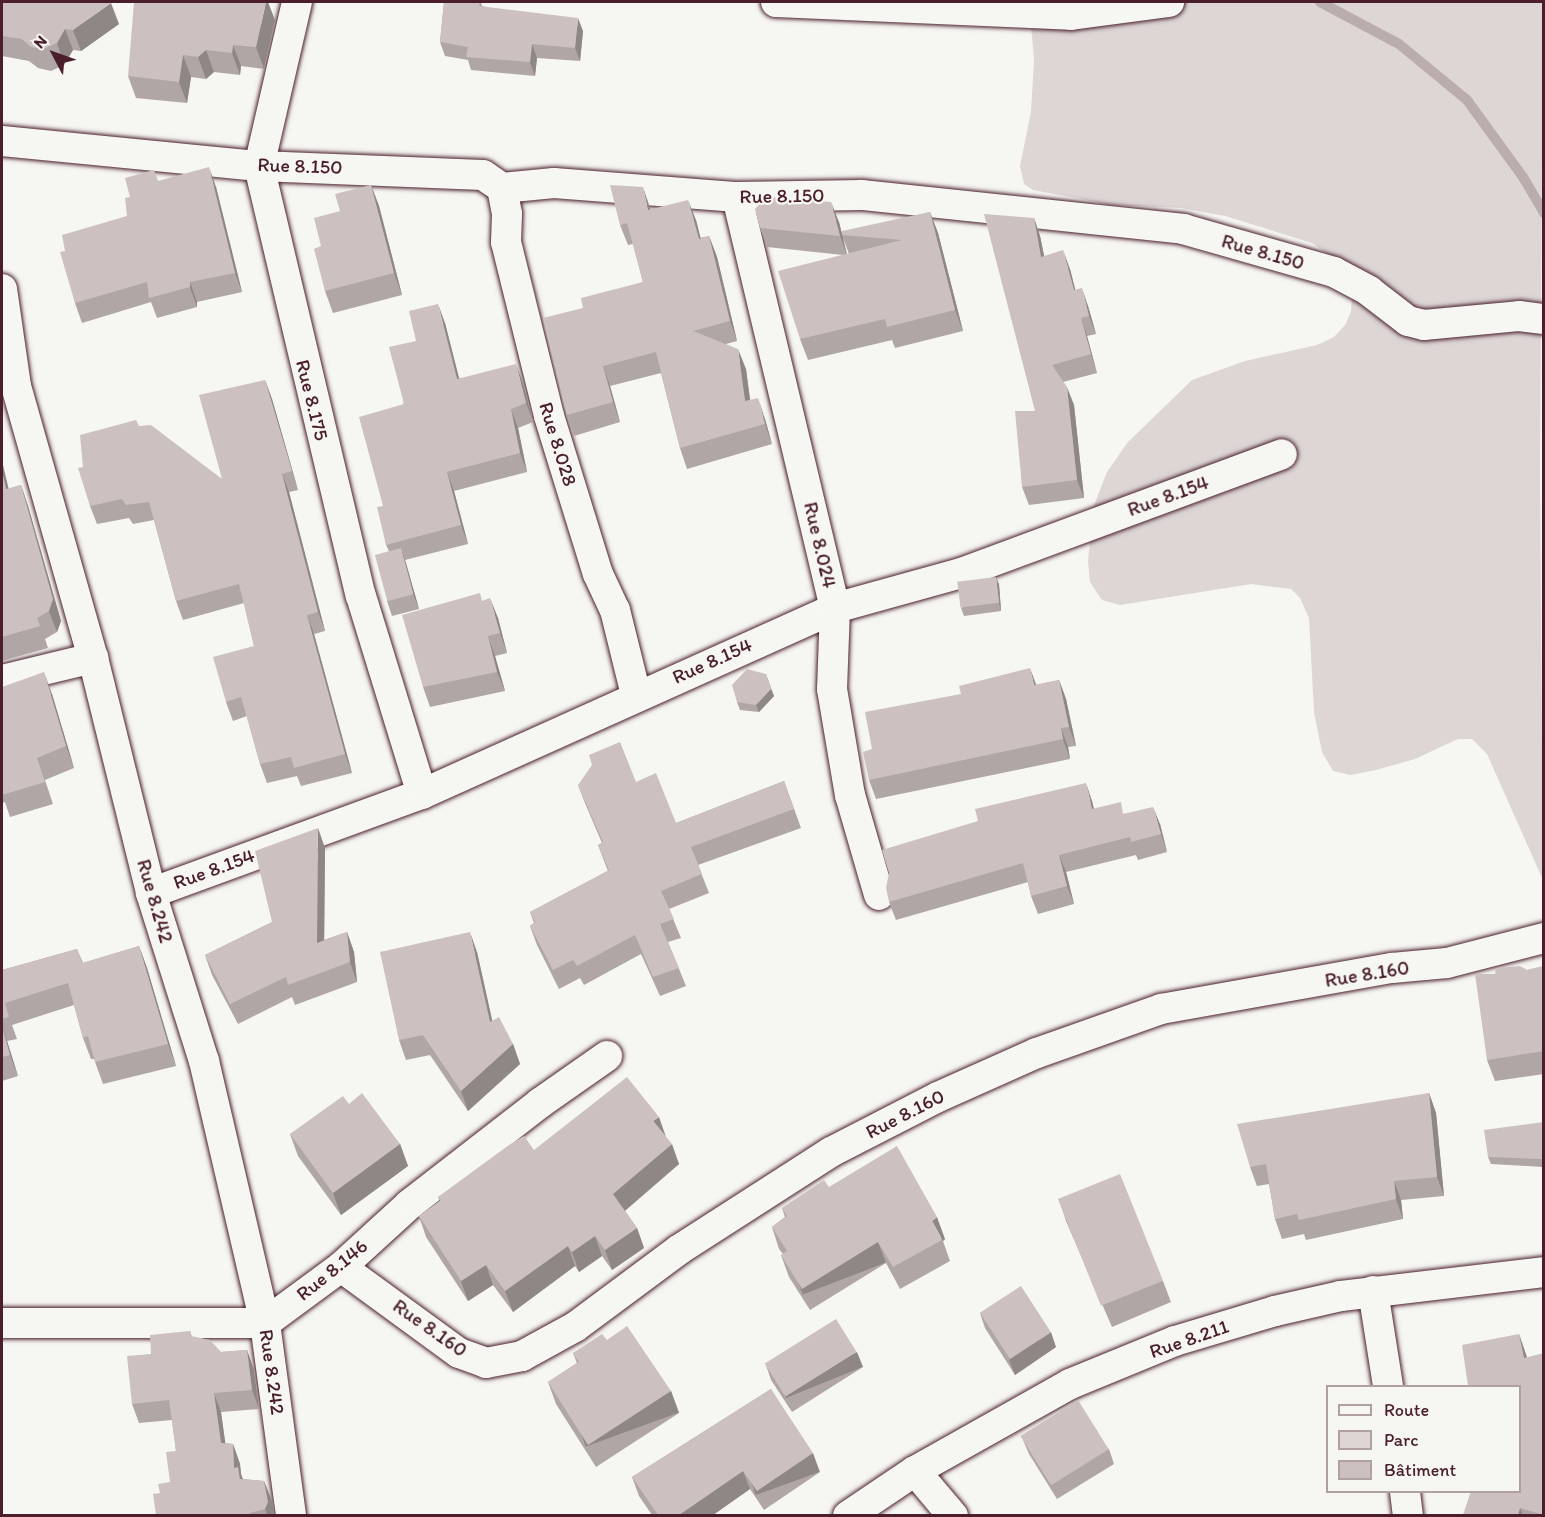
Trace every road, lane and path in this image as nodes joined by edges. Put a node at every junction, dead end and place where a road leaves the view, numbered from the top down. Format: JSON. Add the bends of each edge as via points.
{"nodes":[{"id":1,"x":297,"y":2,"type":"edge"},
{"id":2,"x":776,"y":2,"type":"edge"},
{"id":3,"x":1169,"y":2,"type":"edge"},
{"id":4,"x":2,"y":141,"type":"edge"},
{"id":5,"x":259,"y":166,"type":"junction"},
{"id":6,"x":502,"y":188,"type":"junction"},
{"id":7,"x":737,"y":197,"type":"junction"},
{"id":8,"x":2,"y":290,"type":"edge"},
{"id":9,"x":1544,"y":318,"type":"edge"},
{"id":10,"x":9,"y":388,"type":"edge"},
{"id":11,"x":1282,"y":453,"type":"dead end"},
{"id":12,"x":835,"y":608,"type":"junction"},
{"id":13,"x":93,"y":658,"type":"junction"},
{"id":14,"x":2,"y":680,"type":"edge"},
{"id":15,"x":636,"y":695,"type":"junction"},
{"id":16,"x":422,"y":794,"type":"junction"},
{"id":17,"x":151,"y":893,"type":"junction"},
{"id":18,"x":879,"y":895,"type":"dead end"},
{"id":19,"x":1544,"y":938,"type":"edge"},
{"id":20,"x":608,"y":1056,"type":"dead end"},
{"id":21,"x":341,"y":1267,"type":"junction"},
{"id":22,"x":1544,"y":1272,"type":"edge"},
{"id":23,"x":1373,"y":1291,"type":"junction"},
{"id":24,"x":2,"y":1323,"type":"edge"},
{"id":25,"x":266,"y":1323,"type":"junction"},
{"id":26,"x":1388,"y":1385,"type":"edge"},
{"id":27,"x":915,"y":1471,"type":"junction"},
{"id":28,"x":1405,"y":1493,"type":"edge"},
{"id":29,"x":291,"y":1515,"type":"edge"},
{"id":30,"x":848,"y":1515,"type":"edge"},
{"id":31,"x":953,"y":1515,"type":"edge"},
{"id":32,"x":1408,"y":1515,"type":"edge"}],
"edges":[{"from":1,"to":5,"type":"street","name":"Rue 8.175"},
{"from":2,"to":3,"type":"street","via":[[1071,15]]},
{"from":4,"to":5,"type":"street","name":"Rue 8.150"},
{"from":5,"to":6,"type":"street","name":"Rue 8.150","via":[[483,175]]},
{"from":5,"to":16,"type":"street","name":"Rue 8.175","via":[[361,596]]},
{"from":6,"to":7,"type":"street","name":"Rue 8.150","via":[[555,183]]},
{"from":6,"to":15,"type":"street","name":"Rue 8.028","via":[[507,214],[506,242],[549,416],[598,574],[615,610]]},
{"from":7,"to":9,"type":"street","name":"Rue 8.150","via":[[862,195],[1183,229],[1334,272],[1369,291],[1408,321],[1424,325],[1519,316]]},
{"from":7,"to":12,"type":"street","name":"Rue 8.024"},
{"from":8,"to":10,"type":"street","name":"Rue 8.242"},
{"from":10,"to":13,"type":"street","name":"Rue 8.242"},
{"from":11,"to":12,"type":"street","name":"Rue 8.154","via":[[961,573]]},
{"from":12,"to":15,"type":"street","name":"Rue 8.154"},
{"from":12,"to":18,"type":"street","name":"Rue 8.024","via":[[832,689],[850,795]]},
{"from":13,"to":14,"type":"street"},
{"from":13,"to":17,"type":"street","name":"Rue 8.242"},
{"from":15,"to":16,"type":"street","name":"Rue 8.154"},
{"from":16,"to":17,"type":"street","name":"Rue 8.154"},
{"from":17,"to":25,"type":"street","name":"Rue 8.242","via":[[204,1061]]},
{"from":19,"to":21,"type":"street","name":"Rue 8.160","via":[[1447,963],[1392,968],[1161,1009],[1037,1053],[938,1096],[831,1152],[680,1249],[575,1327],[522,1356],[486,1363],[459,1353]]},
{"from":20,"to":21,"type":"street","name":"Rue 8.146","via":[[540,1103],[410,1204]]},
{"from":21,"to":25,"type":"street","name":"Rue 8.146"},
{"from":22,"to":23,"type":"street","name":"Rue 8.211"},
{"from":23,"to":26,"type":"street"},
{"from":23,"to":27,"type":"street","name":"Rue 8.211","via":[[1275,1311],[1175,1341],[1070,1384]]},
{"from":24,"to":25,"type":"street"},
{"from":25,"to":29,"type":"street","name":"Rue 8.242"},
{"from":27,"to":30,"type":"street","name":"Rue 8.211"},
{"from":27,"to":31,"type":"street"},
{"from":28,"to":32,"type":"street"}]}
